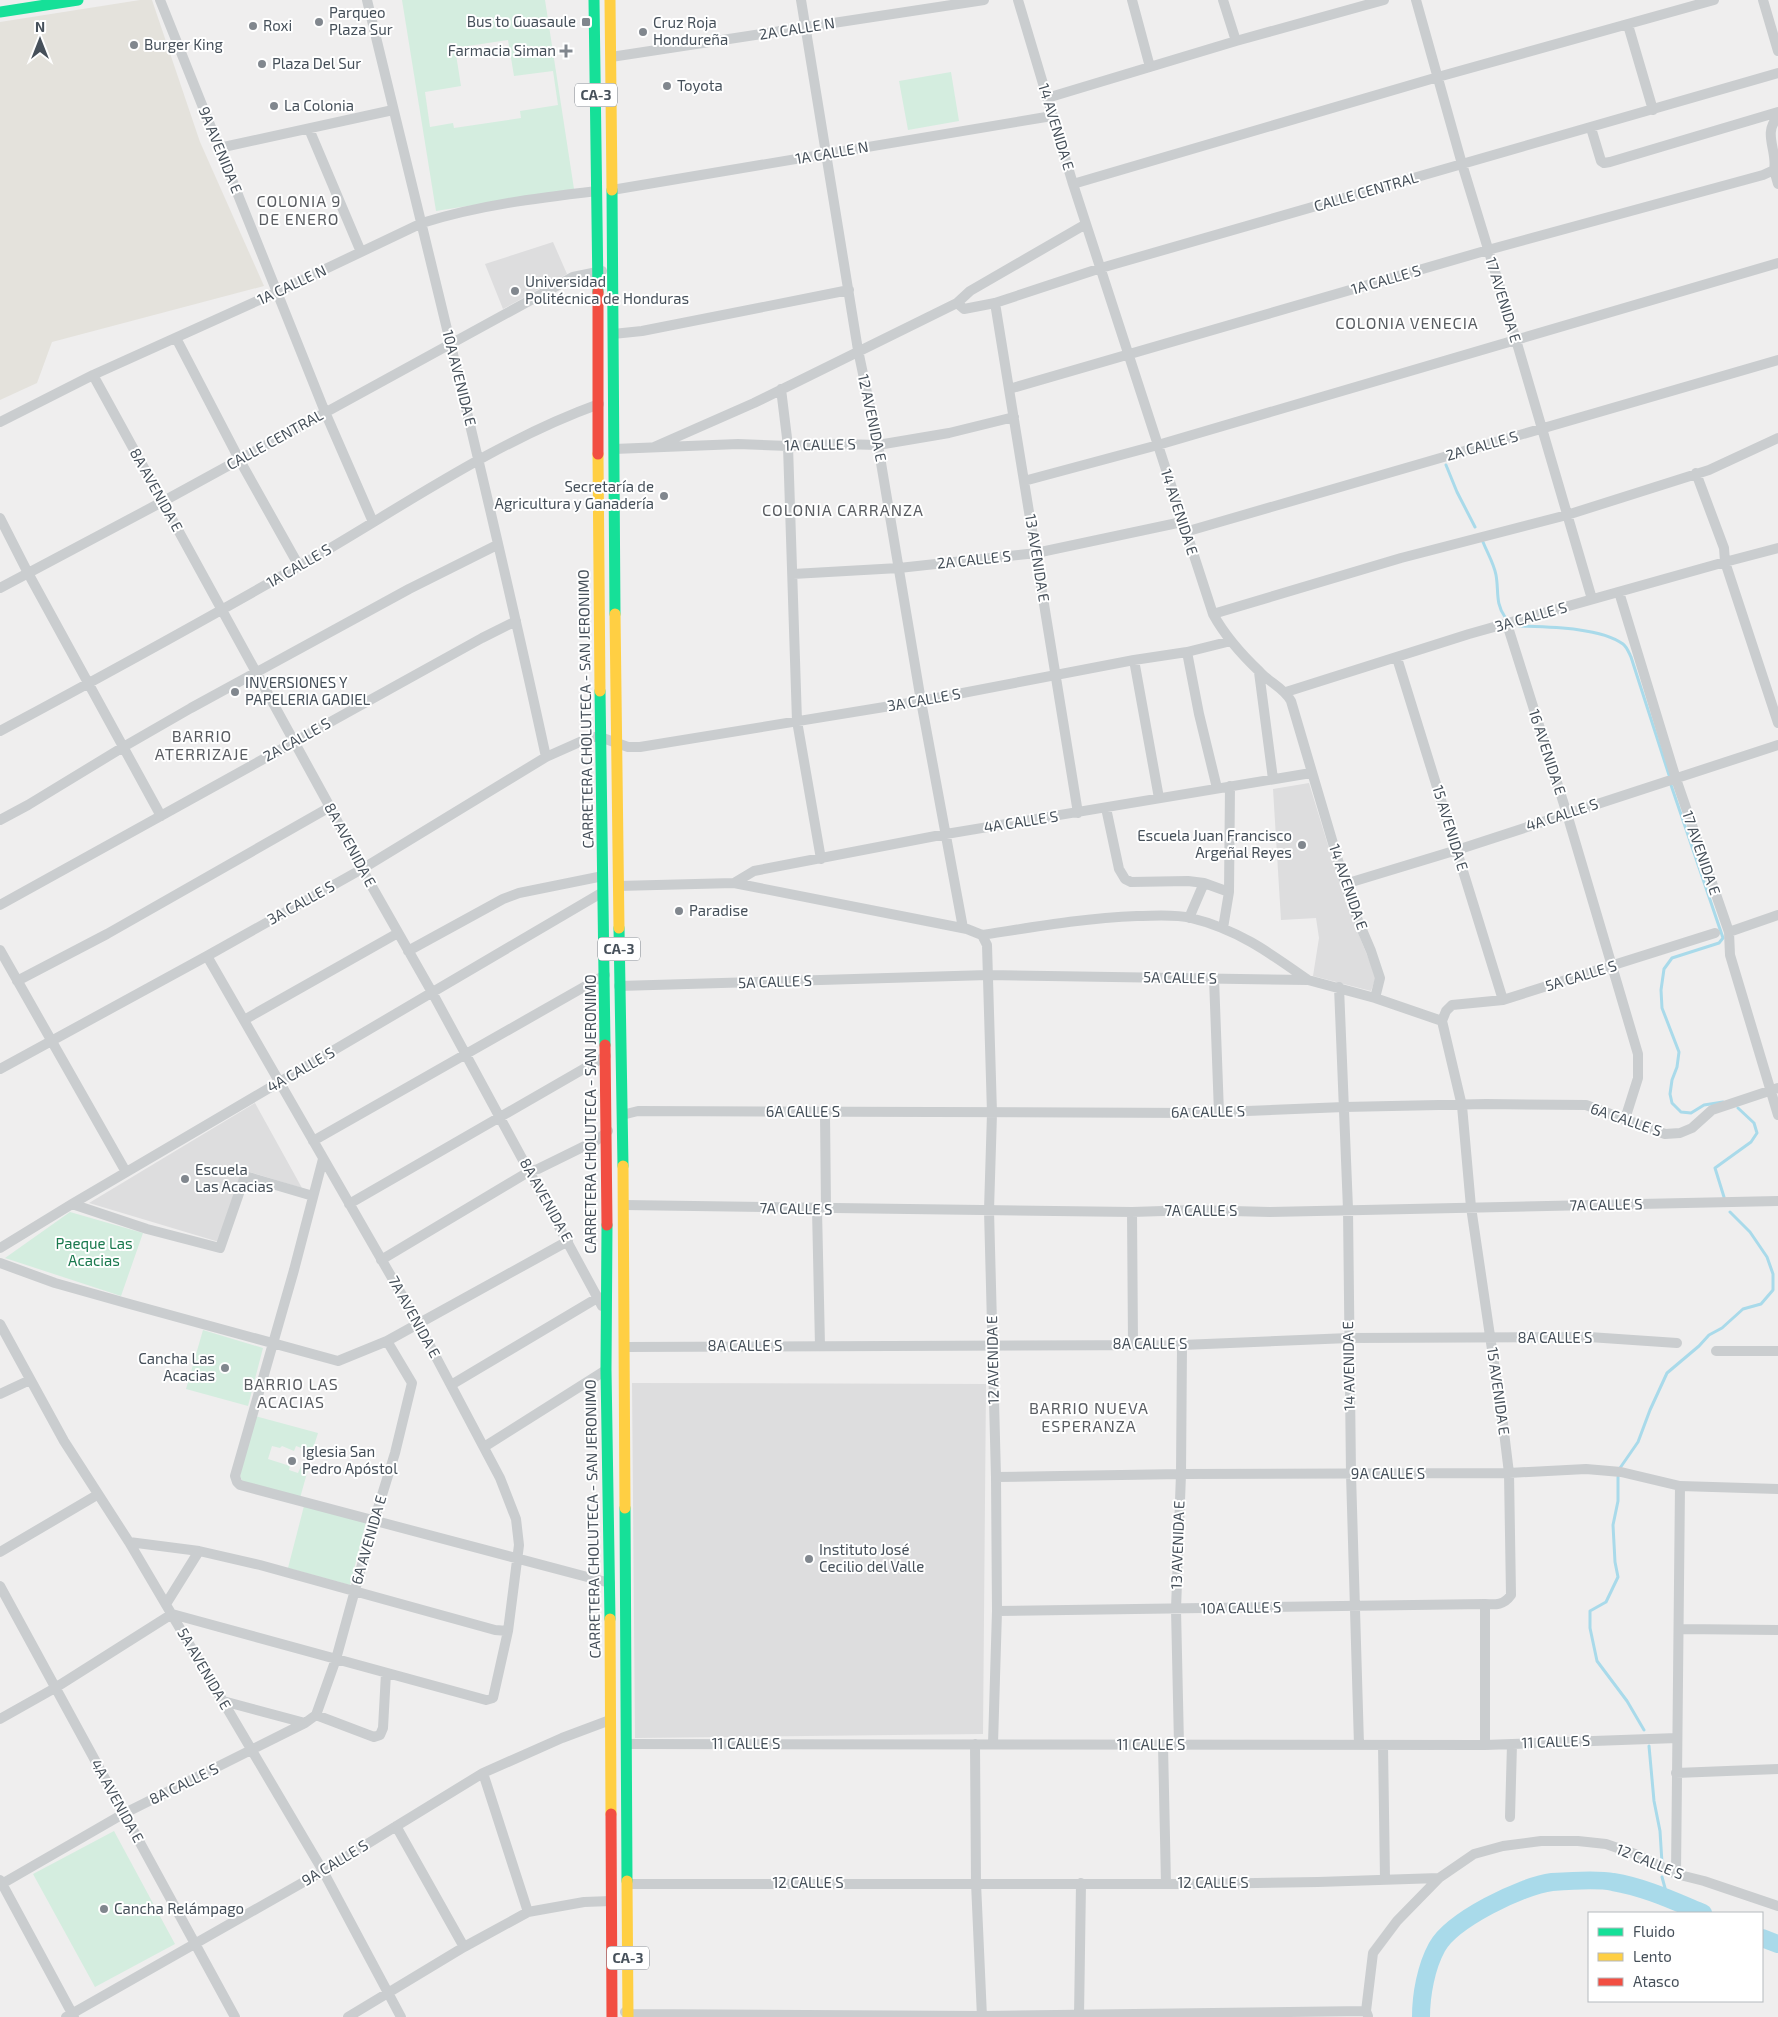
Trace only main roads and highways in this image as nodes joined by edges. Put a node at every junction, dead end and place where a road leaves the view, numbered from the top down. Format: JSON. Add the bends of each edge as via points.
{"nodes":[{"id":1,"x":78,"y":0,"type":"edge"},
{"id":2,"x":594,"y":0,"type":"edge"},
{"id":3,"x":610,"y":0,"type":"edge"},
{"id":4,"x":0,"y":12,"type":"edge"},
{"id":5,"x":628,"y":2015,"type":"edge"},
{"id":6,"x":612,"y":2017,"type":"edge"}],
"edges":[{"from":1,"to":4,"type":"highway"},
{"from":2,"to":6,"type":"highway","name":"CARRETERA CHOLUTECA - SAN JERONIMO","number":"CA-3","via":[[607,1132]]},
{"from":3,"to":5,"type":"highway","name":"CARRETERA CHOLUTECA - SAN JERONIMO","number":"CA-3","via":[[616,743],[624,1206]]}]}
